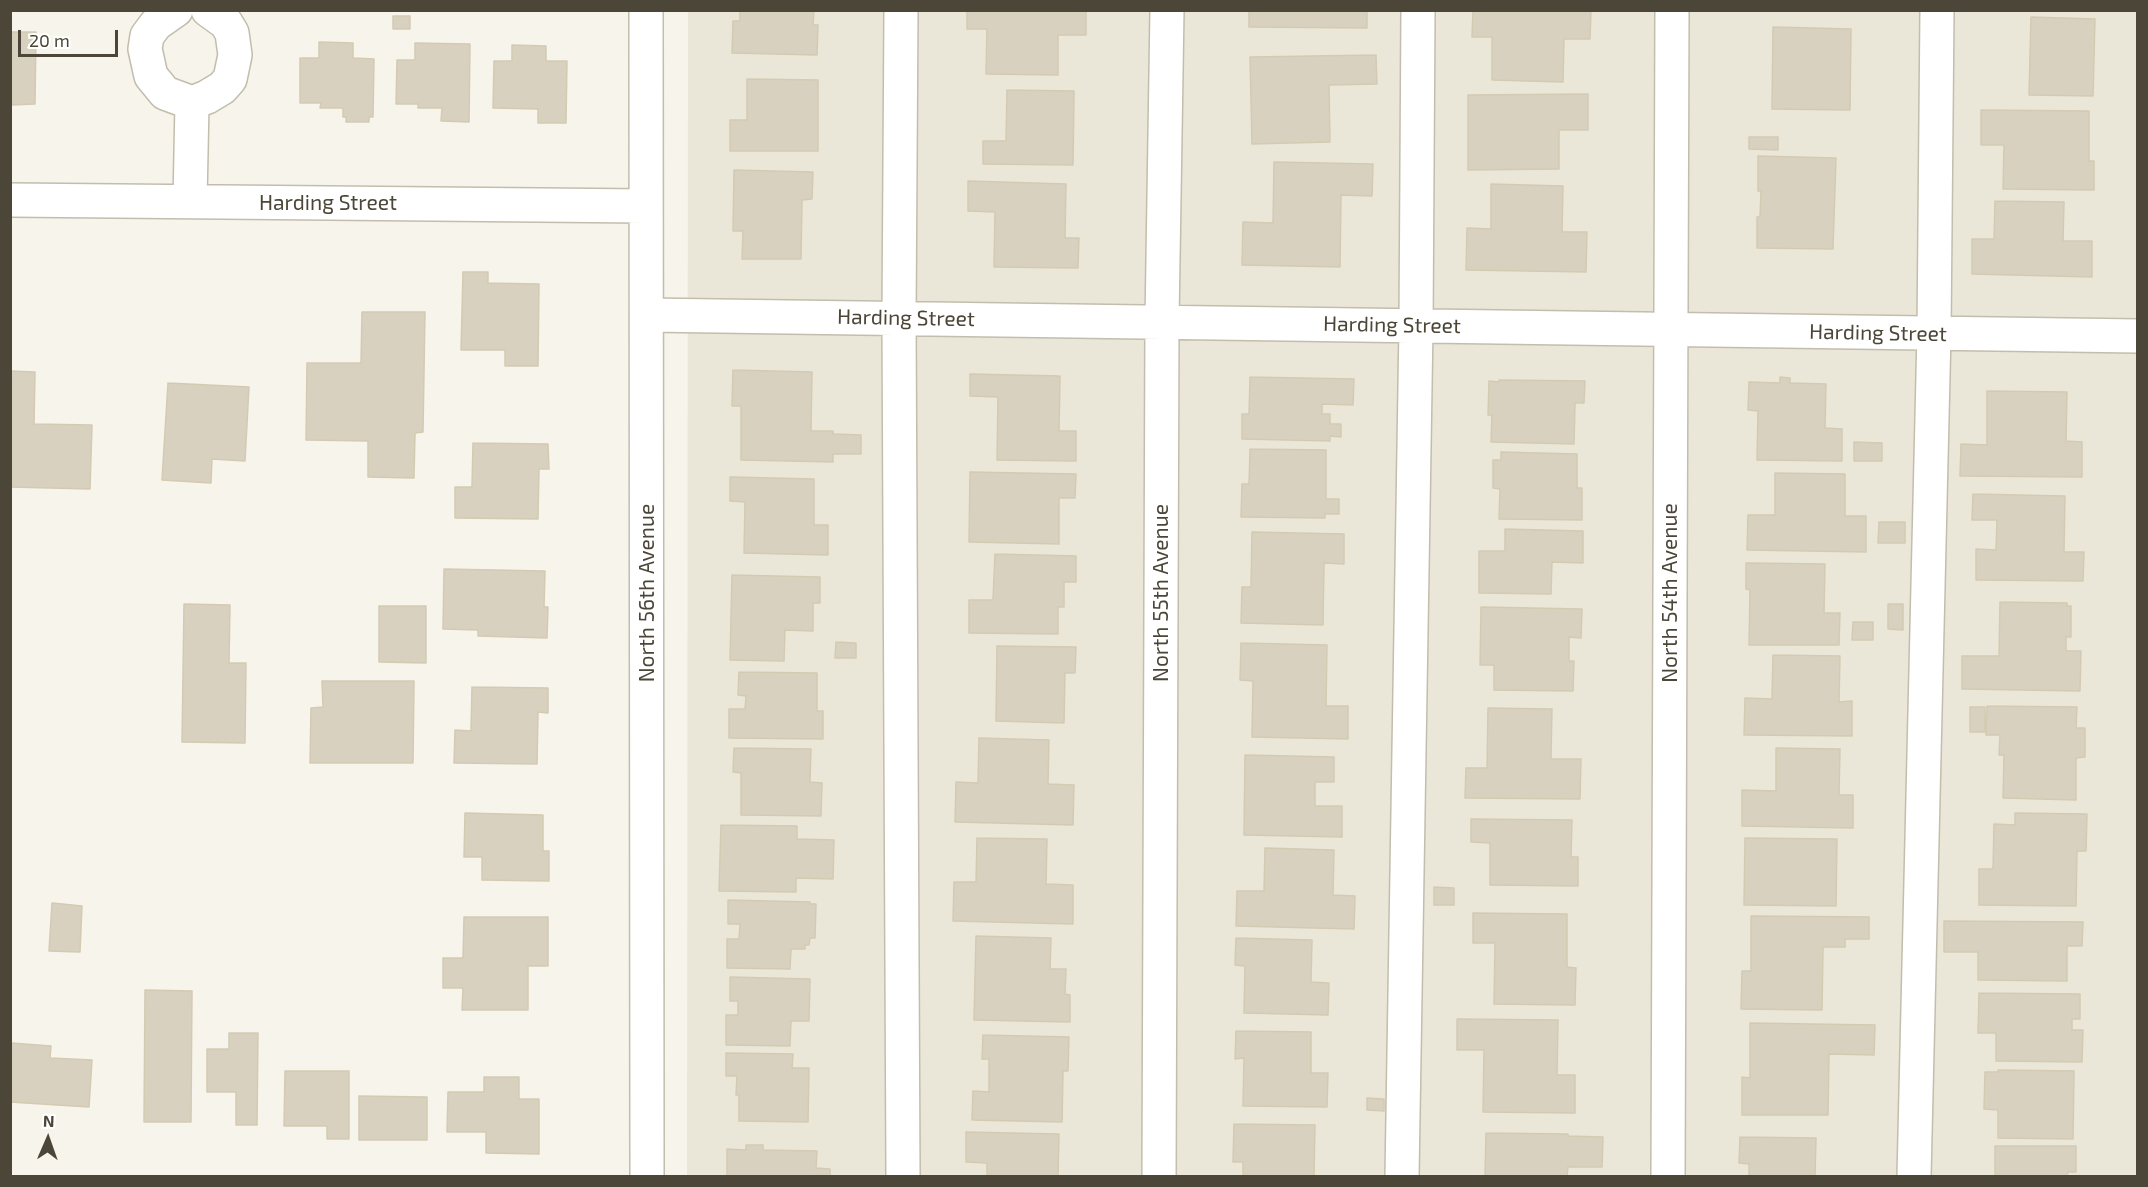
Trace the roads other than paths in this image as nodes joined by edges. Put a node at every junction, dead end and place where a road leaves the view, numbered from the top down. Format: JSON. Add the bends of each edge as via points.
{"nodes":[{"id":1,"x":176,"y":10,"type":"edge"},
{"id":2,"x":208,"y":10,"type":"edge"},
{"id":3,"x":646,"y":10,"type":"edge"},
{"id":4,"x":901,"y":10,"type":"edge"},
{"id":5,"x":1167,"y":10,"type":"edge"},
{"id":6,"x":1418,"y":10,"type":"edge"},
{"id":7,"x":1672,"y":10,"type":"edge"},
{"id":8,"x":1938,"y":10,"type":"edge"},
{"id":9,"x":192,"y":103,"type":"junction"},
{"id":10,"x":10,"y":200,"type":"edge"},
{"id":11,"x":190,"y":201,"type":"junction"},
{"id":12,"x":645,"y":206,"type":"junction"},
{"id":13,"x":647,"y":315,"type":"junction"},
{"id":14,"x":900,"y":318,"type":"junction"},
{"id":15,"x":1162,"y":321,"type":"junction"},
{"id":16,"x":1416,"y":326,"type":"junction"},
{"id":17,"x":1670,"y":330,"type":"junction"},
{"id":18,"x":1934,"y":333,"type":"junction"},
{"id":19,"x":2138,"y":336,"type":"edge"},
{"id":20,"x":647,"y":1176,"type":"edge"},
{"id":21,"x":903,"y":1176,"type":"edge"},
{"id":22,"x":1159,"y":1176,"type":"edge"},
{"id":23,"x":1402,"y":1176,"type":"edge"},
{"id":24,"x":1668,"y":1176,"type":"edge"},
{"id":25,"x":1914,"y":1176,"type":"edge"}],
"edges":[{"from":1,"to":9,"type":"street","via":[[156,24],[147,36],[145,50],[152,76],[165,93]]},
{"from":2,"to":9,"type":"street","via":[[226,23],[236,55],[230,78],[222,88]]},
{"from":3,"to":12,"type":"street","name":"North 56th Avenue"},
{"from":4,"to":14,"type":"street"},
{"from":5,"to":15,"type":"street","name":"North 55th Avenue"},
{"from":6,"to":16,"type":"street"},
{"from":7,"to":17,"type":"street","name":"North 54th Avenue"},
{"from":8,"to":18,"type":"street"},
{"from":9,"to":11,"type":"street"},
{"from":10,"to":11,"type":"street","name":"Harding Street"},
{"from":11,"to":12,"type":"street","name":"Harding Street"},
{"from":12,"to":13,"type":"street","name":"North 56th Avenue"},
{"from":13,"to":14,"type":"street","name":"Harding Street"},
{"from":13,"to":20,"type":"street","name":"North 56th Avenue"},
{"from":14,"to":15,"type":"street","name":"Harding Street"},
{"from":14,"to":21,"type":"street"},
{"from":15,"to":16,"type":"street","name":"Harding Street"},
{"from":15,"to":22,"type":"street","name":"North 55th Avenue"},
{"from":16,"to":17,"type":"street","name":"Harding Street"},
{"from":16,"to":23,"type":"street"},
{"from":17,"to":18,"type":"street","name":"Harding Street"},
{"from":17,"to":24,"type":"street","name":"North 54th Avenue"},
{"from":18,"to":19,"type":"street","name":"Harding Street"},
{"from":18,"to":25,"type":"street"}]}
